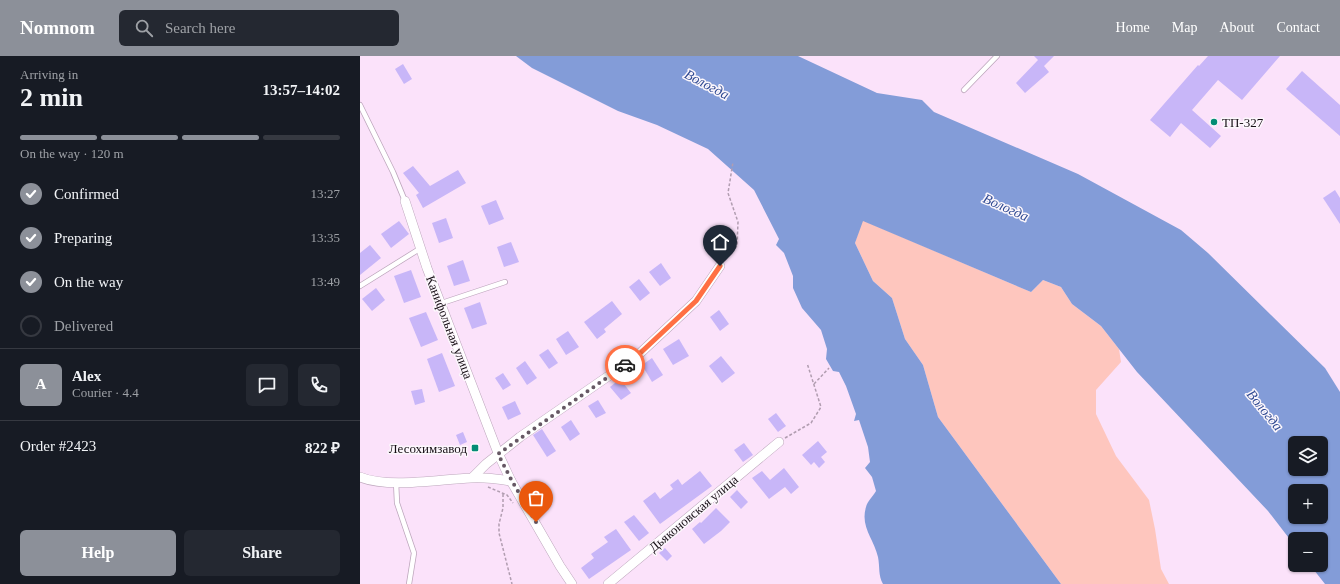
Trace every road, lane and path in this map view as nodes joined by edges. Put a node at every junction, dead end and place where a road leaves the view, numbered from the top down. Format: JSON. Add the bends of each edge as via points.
{"nodes":[{"id":1,"x":997,"y":56,"type":"edge"},
{"id":2,"x":964,"y":90,"type":"dead end"},
{"id":3,"x":360,"y":105,"type":"edge"},
{"id":4,"x":733,"y":162,"type":"dead end"},
{"id":5,"x":405,"y":201,"type":"joint"},
{"id":6,"x":421,"y":248,"type":"junction"},
{"id":7,"x":720,"y":266,"type":"joint"},
{"id":8,"x":505,"y":282,"type":"dead end"},
{"id":9,"x":360,"y":286,"type":"edge"},
{"id":10,"x":442,"y":303,"type":"junction"},
{"id":11,"x":807,"y":363,"type":"dead end"},
{"id":12,"x":829,"y":368,"type":"dead end"},
{"id":13,"x":814,"y":384,"type":"junction"},
{"id":14,"x":778,"y":442,"type":"joint"},
{"id":15,"x":498,"y":454,"type":"junction"},
{"id":16,"x":473,"y":477,"type":"junction"},
{"id":17,"x":362,"y":480,"type":"edge"},
{"id":18,"x":512,"y":481,"type":"junction"},
{"id":19,"x":396,"y":482,"type":"junction"},
{"id":20,"x":503,"y":493,"type":"dead end"},
{"id":21,"x":409,"y":584,"type":"edge"},
{"id":22,"x":512,"y":584,"type":"edge"},
{"id":23,"x":572,"y":584,"type":"edge"},
{"id":24,"x":608,"y":584,"type":"edge"}],
"edges":[{"from":1,"to":2,"type":"lane"},
{"from":3,"to":5,"type":"lane"},
{"from":4,"to":7,"type":"path","via":[[728,193],[738,222],[737,246]]},
{"from":5,"to":6,"type":"street","name":"Канифольная улица"},
{"from":6,"to":9,"type":"lane"},
{"from":6,"to":10,"type":"street","name":"Канифольная улица"},
{"from":7,"to":15,"type":"street","via":[[696,301],[636,357]]},
{"from":8,"to":10,"type":"lane"},
{"from":10,"to":15,"type":"street","name":"Канифольная улица"},
{"from":11,"to":13,"type":"path"},
{"from":12,"to":13,"type":"path"},
{"from":13,"to":14,"type":"path","via":[[821,407],[811,422]]},
{"from":14,"to":24,"type":"street","name":"Дьяконовская улица"},
{"from":15,"to":16,"type":"street"},
{"from":15,"to":18,"type":"street","name":"Канифольная улица"},
{"from":16,"to":18,"type":"street"},
{"from":16,"to":19,"type":"street"},
{"from":17,"to":19,"type":"street"},
{"from":18,"to":23,"type":"street","name":"Канифольная улица"},
{"from":19,"to":21,"type":"lane","via":[[397,503],[414,553]]},
{"from":20,"to":22,"type":"path","via":[[499,533]]}]}
